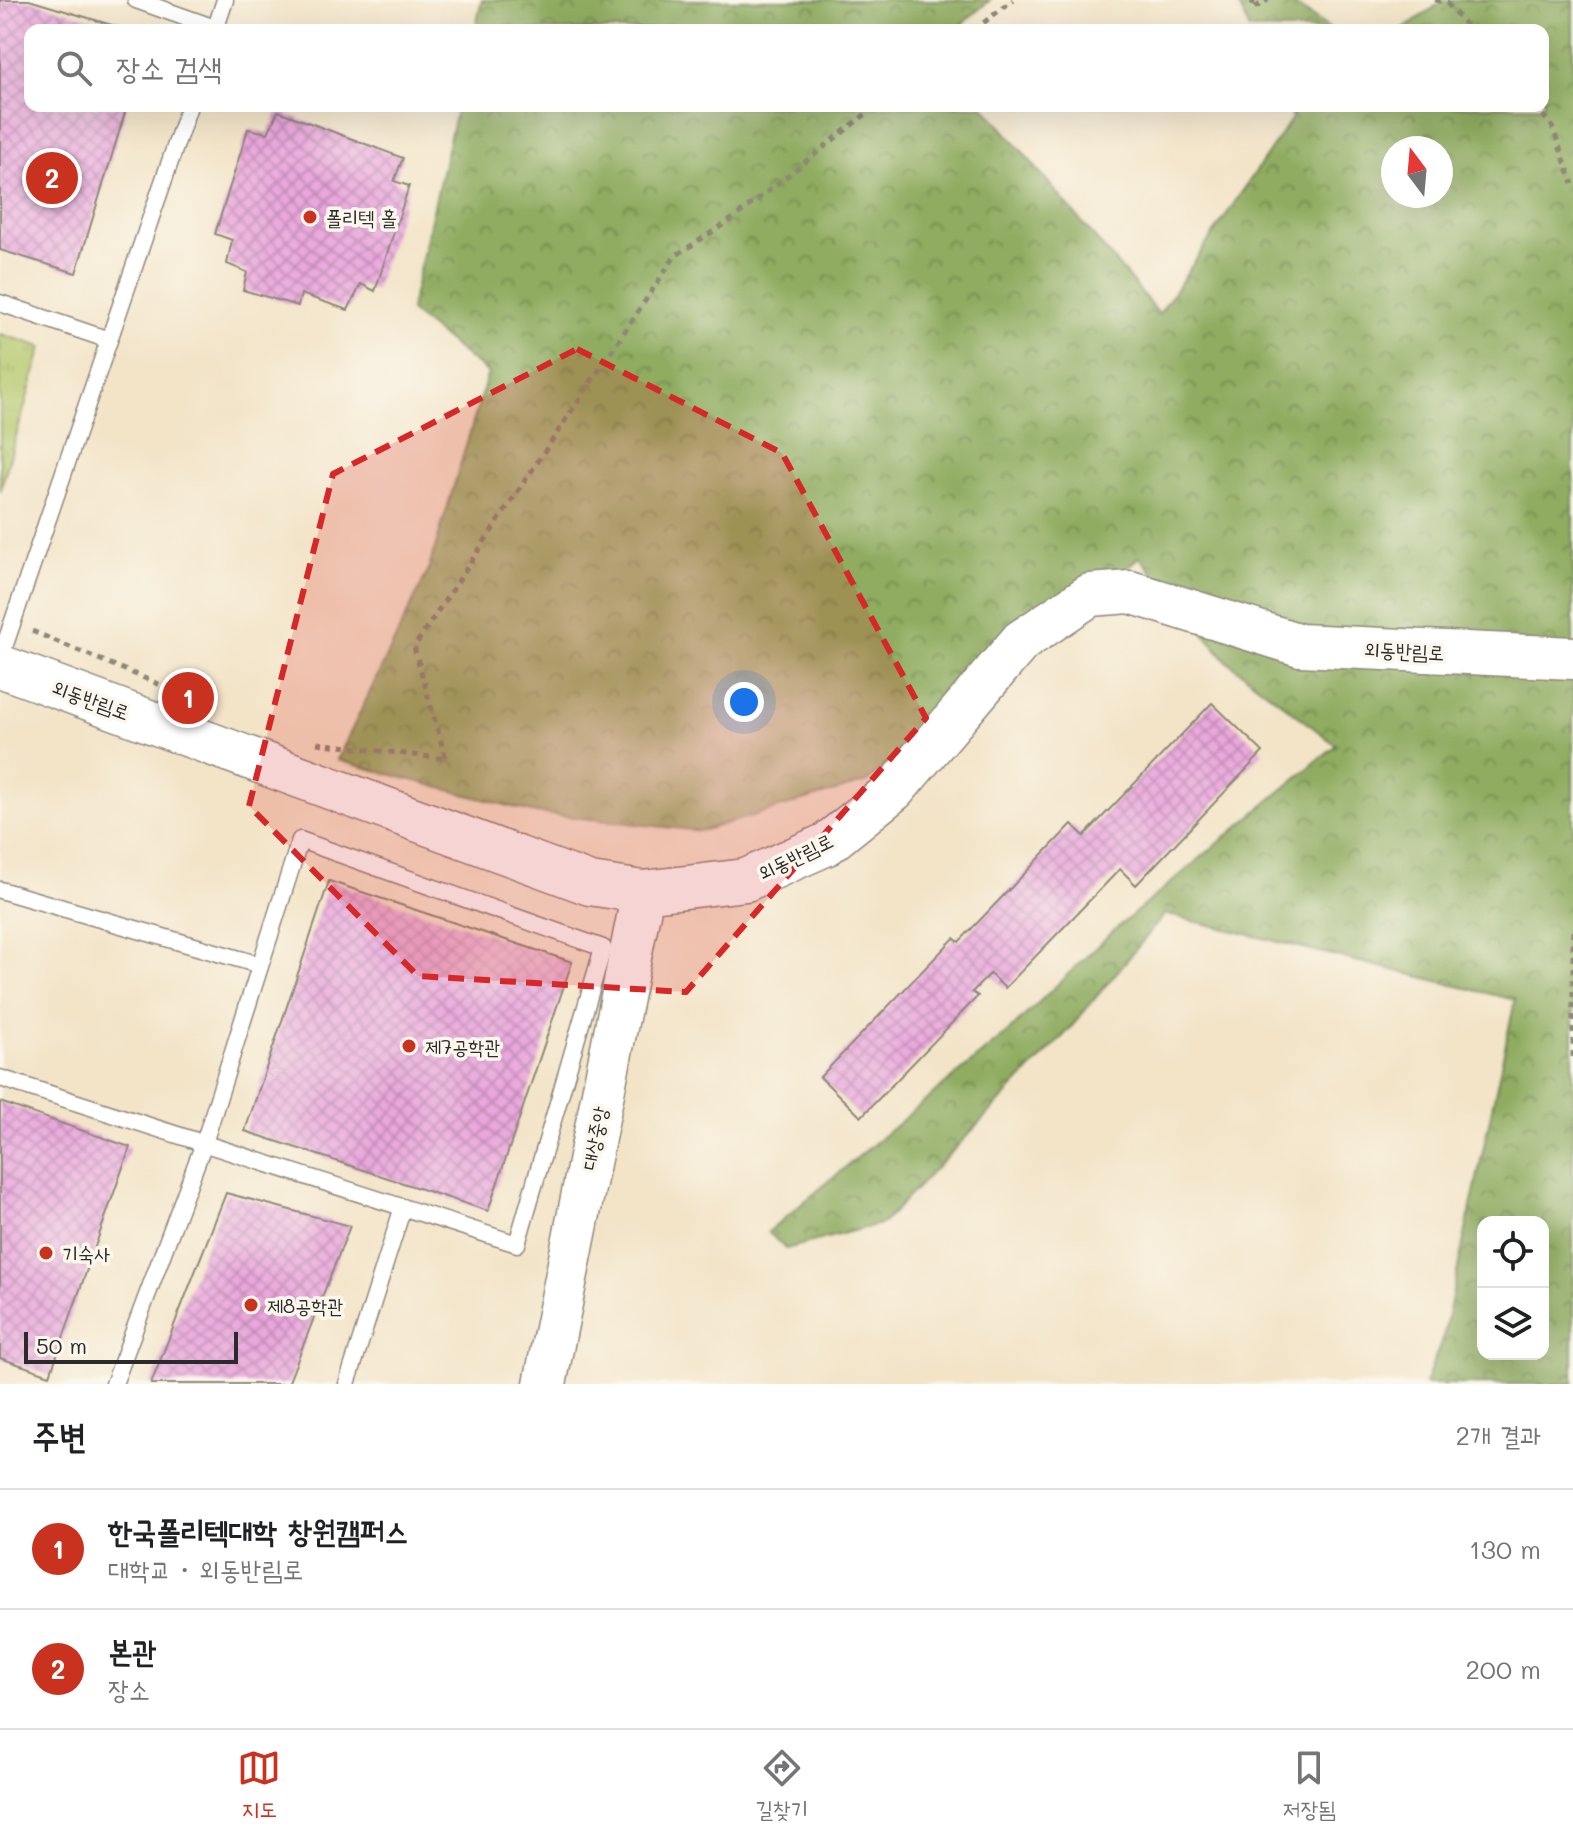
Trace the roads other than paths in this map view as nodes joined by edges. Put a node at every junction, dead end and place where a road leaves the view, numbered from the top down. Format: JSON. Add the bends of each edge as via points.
{"nodes":[{"id":1,"x":136,"y":0,"type":"edge"},
{"id":2,"x":225,"y":0,"type":"edge"},
{"id":3,"x":201,"y":24,"type":"edge"},
{"id":4,"x":217,"y":24,"type":"edge"},
{"id":5,"x":187,"y":112,"type":"edge"},
{"id":6,"x":0,"y":303,"type":"edge"},
{"id":7,"x":109,"y":340,"type":"junction"},
{"id":8,"x":1573,"y":658,"type":"edge"},
{"id":9,"x":0,"y":659,"type":"edge"},
{"id":10,"x":0,"y":666,"type":"edge"},
{"id":11,"x":0,"y":890,"type":"edge"},
{"id":12,"x":643,"y":892,"type":"junction"},
{"id":13,"x":260,"y":965,"type":"junction"},
{"id":14,"x":0,"y":1078,"type":"edge"},
{"id":15,"x":204,"y":1143,"type":"junction"},
{"id":16,"x":403,"y":1207,"type":"junction"},
{"id":17,"x":114,"y":1384,"type":"edge"},
{"id":18,"x":347,"y":1384,"type":"edge"},
{"id":19,"x":545,"y":1384,"type":"edge"}],
"edges":[{"from":1,"to":3,"type":"lane"},
{"from":2,"to":4,"type":"lane"},
{"from":5,"to":7,"type":"lane"},
{"from":6,"to":7,"type":"lane"},
{"from":7,"to":9,"type":"lane"},
{"from":8,"to":12,"type":"street","name":"외동반림로","via":[[1300,645],[1130,592],[1090,595],[1021,641],[894,790],[827,844],[746,880]]},
{"from":10,"to":12,"type":"street","name":"외동반림로","via":[[590,884]]},
{"from":11,"to":13,"type":"lane"},
{"from":12,"to":19,"type":"street","name":"대상중앙"},
{"from":13,"to":15,"type":"lane"},
{"from":13,"to":16,"type":"lane","via":[[300,840],[603,948],[517,1244]]},
{"from":14,"to":15,"type":"lane"},
{"from":15,"to":16,"type":"lane"},
{"from":15,"to":17,"type":"lane"},
{"from":16,"to":18,"type":"lane"}]}
